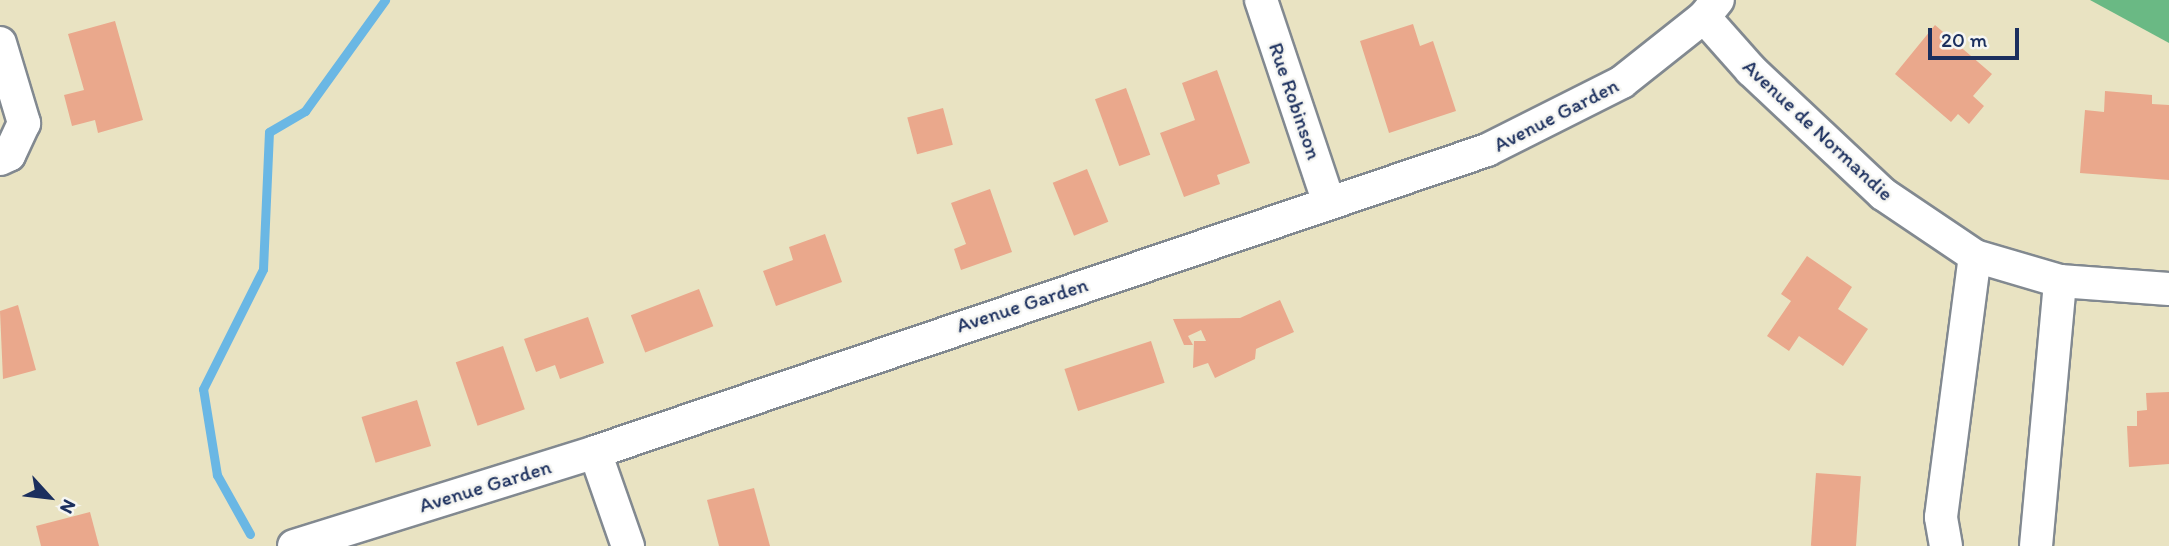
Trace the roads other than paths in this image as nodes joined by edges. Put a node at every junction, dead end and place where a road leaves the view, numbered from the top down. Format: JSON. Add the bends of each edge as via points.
{"nodes":[{"id":1,"x":1261,"y":0,"type":"edge"},
{"id":2,"x":1711,"y":8,"type":"edge"},
{"id":3,"x":0,"y":43,"type":"edge"},
{"id":4,"x":0,"y":159,"type":"edge"},
{"id":5,"x":1329,"y":203,"type":"junction"},
{"id":6,"x":1975,"y":256,"type":"junction"},
{"id":7,"x":2060,"y":281,"type":"junction"},
{"id":8,"x":2169,"y":289,"type":"edge"},
{"id":9,"x":595,"y":452,"type":"junction"},
{"id":10,"x":294,"y":546,"type":"edge"},
{"id":11,"x":628,"y":546,"type":"edge"},
{"id":12,"x":1946,"y":546,"type":"edge"},
{"id":13,"x":2036,"y":546,"type":"edge"}],
"edges":[{"from":1,"to":5,"type":"street","name":"Rue Robinson"},
{"from":2,"to":5,"type":"street","name":"Avenue Garden","via":[[1622,82],[1487,150]]},
{"from":2,"to":6,"type":"street","name":"Avenue de Normandie","via":[[1751,70],[1883,194]]},
{"from":3,"to":4,"type":"street","via":[[24,123],[9,155]]},
{"from":5,"to":9,"type":"street","name":"Avenue Garden"},
{"from":6,"to":7,"type":"street","name":"Avenue de Normandie"},
{"from":6,"to":12,"type":"street","via":[[1941,516]]},
{"from":7,"to":8,"type":"street","name":"Avenue de Normandie"},
{"from":7,"to":13,"type":"street"},
{"from":9,"to":10,"type":"street","name":"Avenue Garden"},
{"from":9,"to":11,"type":"street"}]}
